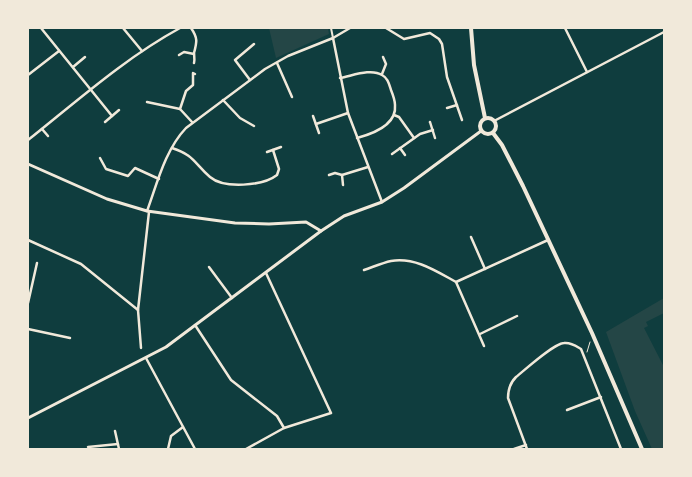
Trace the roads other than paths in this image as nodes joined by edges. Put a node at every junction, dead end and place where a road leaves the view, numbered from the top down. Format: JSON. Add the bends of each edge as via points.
{"nodes":[{"id":1,"x":41,"y":28,"type":"edge"},
{"id":2,"x":123,"y":28,"type":"edge"},
{"id":3,"x":180,"y":28,"type":"edge"},
{"id":4,"x":191,"y":28,"type":"edge"},
{"id":5,"x":331,"y":28,"type":"edge"},
{"id":6,"x":350,"y":28,"type":"edge"},
{"id":7,"x":386,"y":28,"type":"edge"},
{"id":8,"x":471,"y":28,"type":"edge"},
{"id":9,"x":565,"y":28,"type":"edge"},
{"id":10,"x":664,"y":32,"type":"edge"},
{"id":11,"x":333,"y":38,"type":"junction"},
{"id":12,"x":254,"y":44,"type":"dead end"},
{"id":13,"x":59,"y":51,"type":"junction"},
{"id":14,"x":142,"y":51,"type":"junction"},
{"id":15,"x":194,"y":54,"type":"junction"},
{"id":16,"x":179,"y":55,"type":"dead end"},
{"id":17,"x":85,"y":57,"type":"dead end"},
{"id":18,"x":383,"y":57,"type":"dead end"},
{"id":19,"x":277,"y":62,"type":"junction"},
{"id":20,"x":194,"y":63,"type":"dead end"},
{"id":21,"x":73,"y":67,"type":"junction"},
{"id":22,"x":587,"y":72,"type":"junction"},
{"id":23,"x":195,"y":74,"type":"dead end"},
{"id":24,"x":382,"y":74,"type":"junction"},
{"id":25,"x":28,"y":75,"type":"edge"},
{"id":26,"x":340,"y":78,"type":"junction"},
{"id":27,"x":250,"y":80,"type":"junction"},
{"id":28,"x":91,"y":90,"type":"junction"},
{"id":29,"x":292,"y":97,"type":"dead end"},
{"id":30,"x":223,"y":100,"type":"junction"},
{"id":31,"x":147,"y":102,"type":"dead end"},
{"id":32,"x":457,"y":106,"type":"junction"},
{"id":33,"x":447,"y":108,"type":"dead end"},
{"id":34,"x":180,"y":109,"type":"junction"},
{"id":35,"x":119,"y":110,"type":"dead end"},
{"id":36,"x":348,"y":113,"type":"junction"},
{"id":37,"x":394,"y":115,"type":"junction"},
{"id":38,"x":112,"y":116,"type":"junction"},
{"id":39,"x":313,"y":116,"type":"dead end"},
{"id":40,"x":485,"y":118,"type":"junction"},
{"id":41,"x":462,"y":120,"type":"dead end"},
{"id":42,"x":494,"y":121,"type":"junction"},
{"id":43,"x":105,"y":122,"type":"dead end"},
{"id":44,"x":192,"y":122,"type":"junction"},
{"id":45,"x":430,"y":122,"type":"dead end"},
{"id":46,"x":316,"y":124,"type":"junction"},
{"id":47,"x":254,"y":126,"type":"dead end"},
{"id":48,"x":42,"y":129,"type":"junction"},
{"id":49,"x":433,"y":130,"type":"junction"},
{"id":50,"x":481,"y":131,"type":"junction"},
{"id":51,"x":319,"y":133,"type":"dead end"},
{"id":52,"x":493,"y":133,"type":"junction"},
{"id":53,"x":48,"y":136,"type":"dead end"},
{"id":54,"x":356,"y":138,"type":"junction"},
{"id":55,"x":414,"y":138,"type":"junction"},
{"id":56,"x":435,"y":138,"type":"dead end"},
{"id":57,"x":28,"y":140,"type":"edge"},
{"id":58,"x":281,"y":147,"type":"dead end"},
{"id":59,"x":172,"y":148,"type":"junction"},
{"id":60,"x":400,"y":148,"type":"junction"},
{"id":61,"x":273,"y":150,"type":"junction"},
{"id":62,"x":267,"y":152,"type":"dead end"},
{"id":63,"x":392,"y":154,"type":"dead end"},
{"id":64,"x":405,"y":155,"type":"dead end"},
{"id":65,"x":100,"y":158,"type":"dead end"},
{"id":66,"x":28,"y":164,"type":"edge"},
{"id":67,"x":368,"y":167,"type":"junction"},
{"id":68,"x":329,"y":175,"type":"dead end"},
{"id":69,"x":342,"y":175,"type":"junction"},
{"id":70,"x":159,"y":179,"type":"junction"},
{"id":71,"x":344,"y":185,"type":"dead end"},
{"id":72,"x":382,"y":202,"type":"junction"},
{"id":73,"x":148,"y":212,"type":"junction"},
{"id":74,"x":321,"y":231,"type":"junction"},
{"id":75,"x":470,"y":236,"type":"dead end"},
{"id":76,"x":28,"y":240,"type":"edge"},
{"id":77,"x":548,"y":240,"type":"junction"},
{"id":78,"x":37,"y":263,"type":"dead end"},
{"id":79,"x":209,"y":268,"type":"dead end"},
{"id":80,"x":485,"y":269,"type":"junction"},
{"id":81,"x":364,"y":270,"type":"dead end"},
{"id":82,"x":266,"y":273,"type":"junction"},
{"id":83,"x":456,"y":282,"type":"junction"},
{"id":84,"x":232,"y":299,"type":"junction"},
{"id":85,"x":28,"y":303,"type":"edge"},
{"id":86,"x":138,"y":310,"type":"junction"},
{"id":87,"x":517,"y":316,"type":"dead end"},
{"id":88,"x":195,"y":325,"type":"junction"},
{"id":89,"x":28,"y":329,"type":"edge"},
{"id":90,"x":480,"y":334,"type":"junction"},
{"id":91,"x":70,"y":338,"type":"dead end"},
{"id":92,"x":484,"y":346,"type":"dead end"},
{"id":93,"x":141,"y":348,"type":"dead end"},
{"id":94,"x":146,"y":358,"type":"junction"},
{"id":95,"x":601,"y":397,"type":"junction"},
{"id":96,"x":567,"y":410,"type":"dead end"},
{"id":97,"x":28,"y":418,"type":"edge"},
{"id":98,"x":184,"y":428,"type":"junction"},
{"id":99,"x":284,"y":428,"type":"junction"},
{"id":100,"x":116,"y":431,"type":"dead end"},
{"id":101,"x":118,"y":444,"type":"junction"},
{"id":102,"x":526,"y":445,"type":"junction"},
{"id":103,"x":88,"y":447,"type":"dead end"},
{"id":104,"x":120,"y":449,"type":"edge"},
{"id":105,"x":168,"y":449,"type":"edge"},
{"id":106,"x":195,"y":449,"type":"edge"},
{"id":107,"x":246,"y":449,"type":"edge"},
{"id":108,"x":514,"y":449,"type":"edge"},
{"id":109,"x":527,"y":449,"type":"edge"},
{"id":110,"x":621,"y":449,"type":"edge"},
{"id":111,"x":642,"y":449,"type":"edge"}],
"edges":[{"from":1,"to":13,"type":"street"},
{"from":2,"to":14,"type":"street"},
{"from":3,"to":14,"type":"street"},
{"from":4,"to":15,"type":"street","via":[[196,36]]},
{"from":5,"to":11,"type":"street"},
{"from":6,"to":11,"type":"street"},
{"from":7,"to":32,"type":"street","via":[[404,39],[430,34],[440,39],[447,77]]},
{"from":8,"to":40,"type":"main road","via":[[477,83]]},
{"from":9,"to":22,"type":"street"},
{"from":10,"to":22,"type":"street"},
{"from":11,"to":19,"type":"street"},
{"from":11,"to":26,"type":"street"},
{"from":12,"to":27,"type":"street","via":[[235,60]]},
{"from":13,"to":21,"type":"street"},
{"from":13,"to":25,"type":"street"},
{"from":14,"to":28,"type":"street"},
{"from":15,"to":16,"type":"street","via":[[184,52]]},
{"from":15,"to":20,"type":"street"},
{"from":17,"to":21,"type":"street"},
{"from":18,"to":24,"type":"street","via":[[386,64]]},
{"from":19,"to":27,"type":"street"},
{"from":19,"to":29,"type":"street"},
{"from":21,"to":28,"type":"street"},
{"from":22,"to":42,"type":"street"},
{"from":23,"to":34,"type":"street","via":[[193,73],[193,85],[186,90]]},
{"from":24,"to":26,"type":"street","via":[[370,72]]},
{"from":24,"to":37,"type":"street","via":[[387,79],[396,104]]},
{"from":26,"to":36,"type":"street"},
{"from":27,"to":30,"type":"street"},
{"from":28,"to":38,"type":"street"},
{"from":28,"to":48,"type":"street"},
{"from":30,"to":44,"type":"street"},
{"from":30,"to":47,"type":"street","via":[[240,118]]},
{"from":31,"to":34,"type":"street"},
{"from":32,"to":33,"type":"street"},
{"from":32,"to":41,"type":"street"},
{"from":34,"to":44,"type":"street"},
{"from":35,"to":38,"type":"street"},
{"from":36,"to":46,"type":"street"},
{"from":36,"to":54,"type":"street"},
{"from":37,"to":54,"type":"street","via":[[374,133]]},
{"from":37,"to":55,"type":"street","via":[[399,117]]},
{"from":38,"to":43,"type":"street"},
{"from":39,"to":46,"type":"street"},
{"from":40,"to":42,"type":"main road"},
{"from":40,"to":50,"type":"main road","via":[[480,123]]},
{"from":42,"to":52,"type":"main road","via":[[496,126]]},
{"from":44,"to":59,"type":"street","via":[[178,136]]},
{"from":45,"to":49,"type":"street"},
{"from":46,"to":51,"type":"street"},
{"from":48,"to":53,"type":"street"},
{"from":48,"to":57,"type":"street"},
{"from":49,"to":55,"type":"street"},
{"from":49,"to":56,"type":"street"},
{"from":50,"to":52,"type":"main road","via":[[485,134]]},
{"from":50,"to":72,"type":"street"},
{"from":52,"to":77,"type":"main road","via":[[518,176]]},
{"from":54,"to":67,"type":"street"},
{"from":55,"to":60,"type":"street"},
{"from":58,"to":61,"type":"street"},
{"from":59,"to":61,"type":"street","via":[[195,159],[216,181],[243,185],[252,185],[277,175],[279,169]]},
{"from":59,"to":70,"type":"street"},
{"from":60,"to":63,"type":"street"},
{"from":60,"to":64,"type":"street"},
{"from":61,"to":62,"type":"street"},
{"from":65,"to":70,"type":"street","via":[[106,169],[128,176],[135,168]]},
{"from":66,"to":73,"type":"street","via":[[107,199]]},
{"from":67,"to":69,"type":"street"},
{"from":67,"to":72,"type":"street"},
{"from":68,"to":69,"type":"street"},
{"from":69,"to":71,"type":"street"},
{"from":70,"to":73,"type":"street"},
{"from":72,"to":74,"type":"street","via":[[344,216]]},
{"from":73,"to":74,"type":"street","via":[[235,223],[306,222]]},
{"from":73,"to":86,"type":"street"},
{"from":74,"to":82,"type":"street"},
{"from":75,"to":80,"type":"street"},
{"from":76,"to":86,"type":"street","via":[[81,264]]},
{"from":77,"to":80,"type":"street"},
{"from":77,"to":111,"type":"main road"},
{"from":78,"to":85,"type":"street"},
{"from":79,"to":84,"type":"street"},
{"from":80,"to":83,"type":"street"},
{"from":81,"to":83,"type":"street","via":[[391,261],[408,260],[422,264]]},
{"from":82,"to":84,"type":"street"},
{"from":82,"to":99,"type":"street","via":[[331,412]]},
{"from":83,"to":90,"type":"street"},
{"from":84,"to":88,"type":"street"},
{"from":86,"to":93,"type":"street"},
{"from":87,"to":90,"type":"street"},
{"from":88,"to":94,"type":"street","via":[[166,347]]},
{"from":88,"to":99,"type":"street","via":[[231,380],[277,416]]},
{"from":89,"to":91,"type":"street"},
{"from":90,"to":92,"type":"street"},
{"from":94,"to":97,"type":"street"},
{"from":94,"to":98,"type":"street"},
{"from":95,"to":96,"type":"street"},
{"from":95,"to":102,"type":"street","via":[[581,349],[564,343],[556,346],[511,382],[508,390],[508,398]]},
{"from":95,"to":110,"type":"street"},
{"from":98,"to":105,"type":"street","via":[[171,436]]},
{"from":98,"to":106,"type":"street"},
{"from":99,"to":107,"type":"street"},
{"from":100,"to":101,"type":"street"},
{"from":101,"to":103,"type":"street"},
{"from":101,"to":104,"type":"street"},
{"from":102,"to":108,"type":"street"},
{"from":102,"to":109,"type":"street"}]}
